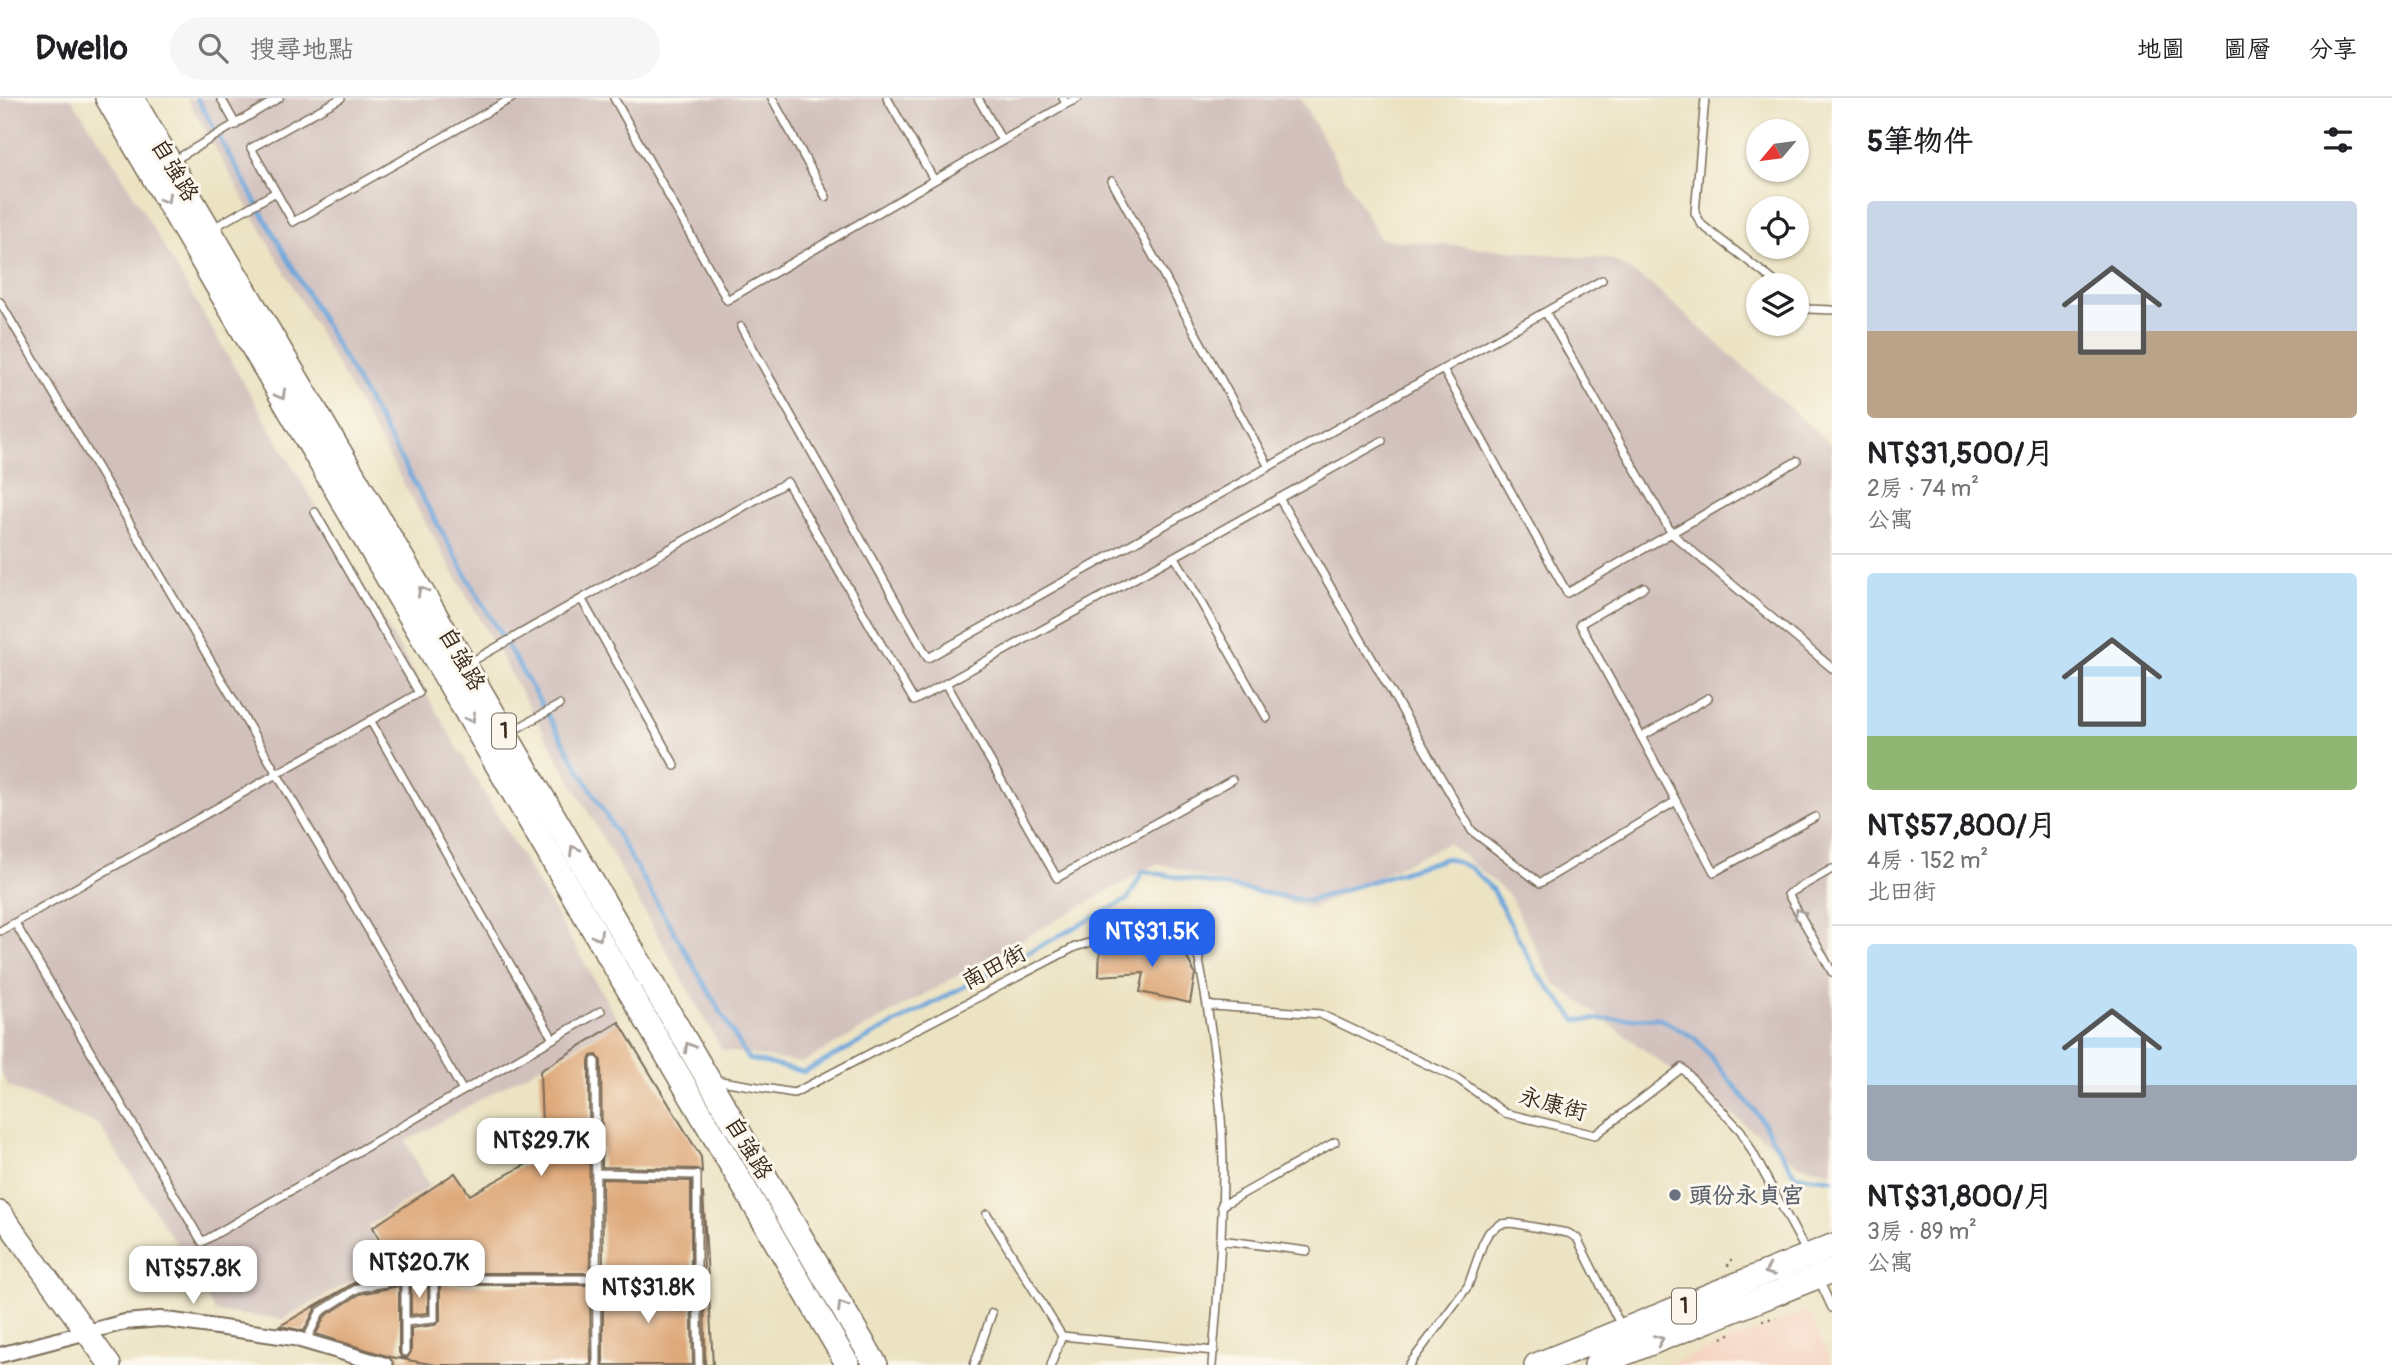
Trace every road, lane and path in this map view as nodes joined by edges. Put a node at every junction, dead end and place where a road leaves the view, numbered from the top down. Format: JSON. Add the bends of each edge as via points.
{"nodes":[{"id":1,"x":107,"y":98,"type":"edge"},
{"id":2,"x":132,"y":98,"type":"edge"},
{"id":3,"x":221,"y":98,"type":"edge"},
{"id":4,"x":279,"y":98,"type":"edge"},
{"id":5,"x":341,"y":98,"type":"edge"},
{"id":6,"x":512,"y":98,"type":"edge"},
{"id":7,"x":614,"y":98,"type":"edge"},
{"id":8,"x":772,"y":98,"type":"edge"},
{"id":9,"x":887,"y":98,"type":"edge"},
{"id":10,"x":978,"y":98,"type":"edge"},
{"id":11,"x":1078,"y":98,"type":"edge"},
{"id":12,"x":1705,"y":98,"type":"edge"},
{"id":13,"x":1064,"y":101,"type":"edge"},
{"id":14,"x":237,"y":124,"type":"junction"},
{"id":15,"x":1002,"y":141,"type":"junction"},
{"id":16,"x":161,"y":168,"type":"junction"},
{"id":17,"x":934,"y":180,"type":"junction"},
{"id":18,"x":1112,"y":181,"type":"dead end"},
{"id":19,"x":276,"y":192,"type":"junction"},
{"id":20,"x":826,"y":197,"type":"dead end"},
{"id":21,"x":200,"y":235,"type":"junction"},
{"id":22,"x":1764,"y":273,"type":"edge"},
{"id":23,"x":1602,"y":280,"type":"dead end"},
{"id":24,"x":0,"y":302,"type":"edge"},
{"id":25,"x":1809,"y":309,"type":"edge"},
{"id":26,"x":1832,"y":310,"type":"edge"},
{"id":27,"x":1546,"y":313,"type":"junction"},
{"id":28,"x":741,"y":327,"type":"dead end"},
{"id":29,"x":1443,"y":369,"type":"junction"},
{"id":30,"x":1382,"y":441,"type":"dead end"},
{"id":31,"x":1797,"y":461,"type":"dead end"},
{"id":32,"x":1269,"y":467,"type":"junction"},
{"id":33,"x":1279,"y":498,"type":"junction"},
{"id":34,"x":315,"y":512,"type":"dead end"},
{"id":35,"x":1672,"y":534,"type":"junction"},
{"id":36,"x":1175,"y":556,"type":"junction"},
{"id":37,"x":1644,"y":587,"type":"dead end"},
{"id":38,"x":582,"y":600,"type":"junction"},
{"id":39,"x":1832,"y":668,"type":"edge"},
{"id":40,"x":456,"y":671,"type":"junction"},
{"id":41,"x":946,"y":683,"type":"junction"},
{"id":42,"x":1708,"y":698,"type":"dead end"},
{"id":43,"x":559,"y":705,"type":"dead end"},
{"id":44,"x":1267,"y":718,"type":"dead end"},
{"id":45,"x":370,"y":720,"type":"junction"},
{"id":46,"x":507,"y":735,"type":"junction"},
{"id":47,"x":1641,"y":737,"type":"junction"},
{"id":48,"x":676,"y":766,"type":"dead end"},
{"id":49,"x":277,"y":773,"type":"junction"},
{"id":50,"x":1232,"y":780,"type":"dead end"},
{"id":51,"x":1676,"y":802,"type":"junction"},
{"id":52,"x":1815,"y":817,"type":"dead end"},
{"id":53,"x":1832,"y":869,"type":"edge"},
{"id":54,"x":15,"y":923,"type":"junction"},
{"id":55,"x":0,"y":930,"type":"edge"},
{"id":56,"x":1832,"y":972,"type":"edge"},
{"id":57,"x":1207,"y":1004,"type":"junction"},
{"id":58,"x":601,"y":1011,"type":"dead end"},
{"id":59,"x":553,"y":1039,"type":"junction"},
{"id":60,"x":595,"y":1061,"type":"dead end"},
{"id":61,"x":698,"y":1085,"type":"junction"},
{"id":62,"x":463,"y":1091,"type":"junction"},
{"id":63,"x":1335,"y":1142,"type":"dead end"},
{"id":64,"x":597,"y":1172,"type":"junction"},
{"id":65,"x":1221,"y":1206,"type":"junction"},
{"id":66,"x":0,"y":1212,"type":"edge"},
{"id":67,"x":987,"y":1214,"type":"dead end"},
{"id":68,"x":1220,"y":1240,"type":"junction"},
{"id":69,"x":1832,"y":1246,"type":"edge"},
{"id":70,"x":1307,"y":1251,"type":"dead end"},
{"id":71,"x":1808,"y":1255,"type":"junction"},
{"id":72,"x":1734,"y":1262,"type":"dead end"},
{"id":73,"x":1730,"y":1269,"type":"dead end"},
{"id":74,"x":1825,"y":1274,"type":"edge"},
{"id":75,"x":405,"y":1279,"type":"junction"},
{"id":76,"x":434,"y":1279,"type":"junction"},
{"id":77,"x":596,"y":1279,"type":"junction"},
{"id":78,"x":697,"y":1279,"type":"junction"},
{"id":79,"x":1832,"y":1308,"type":"edge"},
{"id":80,"x":992,"y":1313,"type":"dead end"},
{"id":81,"x":405,"y":1322,"type":"junction"},
{"id":82,"x":1623,"y":1330,"type":"junction"},
{"id":83,"x":87,"y":1333,"type":"junction"},
{"id":84,"x":1062,"y":1336,"type":"junction"},
{"id":85,"x":306,"y":1341,"type":"junction"},
{"id":86,"x":1214,"y":1351,"type":"junction"},
{"id":87,"x":405,"y":1352,"type":"dead end"},
{"id":88,"x":0,"y":1355,"type":"edge"},
{"id":89,"x":110,"y":1365,"type":"edge"},
{"id":90,"x":385,"y":1365,"type":"edge"},
{"id":91,"x":597,"y":1365,"type":"edge"},
{"id":92,"x":699,"y":1365,"type":"edge"},
{"id":93,"x":848,"y":1365,"type":"edge"},
{"id":94,"x":876,"y":1365,"type":"edge"},
{"id":95,"x":974,"y":1365,"type":"edge"},
{"id":96,"x":1051,"y":1365,"type":"edge"},
{"id":97,"x":1212,"y":1365,"type":"edge"},
{"id":98,"x":1409,"y":1365,"type":"edge"},
{"id":99,"x":1536,"y":1365,"type":"edge"},
{"id":100,"x":1596,"y":1365,"type":"edge"}],
"edges":[{"from":1,"to":16,"type":"main road","name":"自強路","number":"1"},
{"from":2,"to":16,"type":"main road","name":"自強路","number":"1"},
{"from":3,"to":14,"type":"lane"},
{"from":4,"to":14,"type":"lane"},
{"from":5,"to":19,"type":"lane","via":[[251,148]]},
{"from":6,"to":19,"type":"lane","via":[[293,222]]},
{"from":7,"to":17,"type":"lane","via":[[727,300]]},
{"from":8,"to":20,"type":"lane"},
{"from":9,"to":17,"type":"lane"},
{"from":10,"to":15,"type":"lane"},
{"from":11,"to":13,"type":"lane"},
{"from":12,"to":22,"type":"lane","via":[[1695,213],[1702,225]]},
{"from":13,"to":15,"type":"lane"},
{"from":14,"to":16,"type":"lane"},
{"from":15,"to":17,"type":"lane"},
{"from":16,"to":21,"type":"main road","name":"自強路","number":"1"},
{"from":18,"to":32,"type":"lane"},
{"from":19,"to":21,"type":"lane"},
{"from":21,"to":40,"type":"main road","name":"自強路","number":"1"},
{"from":23,"to":27,"type":"lane"},
{"from":24,"to":49,"type":"lane"},
{"from":25,"to":26,"type":"lane"},
{"from":27,"to":29,"type":"lane"},
{"from":27,"to":35,"type":"lane"},
{"from":28,"to":32,"type":"lane","via":[[928,658]]},
{"from":29,"to":32,"type":"lane"},
{"from":29,"to":35,"type":"lane","via":[[1567,593]]},
{"from":30,"to":33,"type":"lane"},
{"from":31,"to":35,"type":"lane"},
{"from":33,"to":36,"type":"lane"},
{"from":33,"to":51,"type":"lane","via":[[1472,831],[1481,839],[1540,883]]},
{"from":34,"to":45,"type":"lane","via":[[419,693]]},
{"from":35,"to":39,"type":"lane"},
{"from":36,"to":41,"type":"lane"},
{"from":36,"to":44,"type":"lane"},
{"from":37,"to":47,"type":"lane","via":[[1580,624]]},
{"from":38,"to":40,"type":"lane"},
{"from":38,"to":41,"type":"lane","via":[[787,482],[915,701]]},
{"from":38,"to":48,"type":"lane"},
{"from":40,"to":46,"type":"main road","name":"自強路","number":"1"},
{"from":41,"to":50,"type":"lane","via":[[1057,878]]},
{"from":42,"to":47,"type":"lane"},
{"from":43,"to":46,"type":"lane"},
{"from":45,"to":49,"type":"lane"},
{"from":45,"to":59,"type":"lane"},
{"from":46,"to":61,"type":"main road","name":"自強路","number":"1"},
{"from":47,"to":51,"type":"lane"},
{"from":49,"to":54,"type":"lane"},
{"from":49,"to":62,"type":"lane"},
{"from":51,"to":52,"type":"lane","via":[[1714,872]]},
{"from":56,"to":53,"type":"lane","one_way":true,"via":[[1788,894]]},
{"from":54,"to":55,"type":"lane"},
{"from":54,"to":62,"type":"lane","via":[[202,1242]]},
{"from":57,"to":61,"type":"lane","name":"南田街","via":[[1195,939],[1147,919],[1075,947],[794,1093]]},
{"from":57,"to":65,"type":"lane","name":"南田街","via":[[1223,1160]]},
{"from":57,"to":71,"type":"lane","name":"永康街","via":[[1320,1014],[1458,1079],[1505,1112],[1595,1135],[1682,1068],[1741,1131]]},
{"from":58,"to":59,"type":"lane"},
{"from":59,"to":62,"type":"lane"},
{"from":60,"to":64,"type":"lane"},
{"from":61,"to":93,"type":"main road","name":"自強路","number":"1"},
{"from":94,"to":61,"type":"main road","name":"自強路","number":"1","one_way":true},
{"from":63,"to":65,"type":"lane"},
{"from":64,"to":77,"type":"lane"},
{"from":64,"to":78,"type":"lane","via":[[697,1175]]},
{"from":65,"to":68,"type":"lane","name":"南田街"},
{"from":66,"to":83,"type":"main road"},
{"from":67,"to":84,"type":"lane"},
{"from":68,"to":70,"type":"lane"},
{"from":68,"to":86,"type":"lane","name":"南田街"},
{"from":69,"to":71,"type":"main road","number":"1"},
{"from":71,"to":74,"type":"lane","name":"永康街"},
{"from":71,"to":82,"type":"main road","number":"1","one_way":true},
{"from":72,"to":73,"type":"path","via":[[1727,1262]]},
{"from":74,"to":79,"type":"lane","name":"永康街"},
{"from":100,"to":74,"type":"main road","number":"1","one_way":true},
{"from":75,"to":76,"type":"lane"},
{"from":75,"to":81,"type":"lane"},
{"from":75,"to":85,"type":"lane","via":[[358,1288],[329,1306],[320,1312]]},
{"from":76,"to":77,"type":"lane"},
{"from":76,"to":81,"type":"lane","via":[[434,1319]]},
{"from":77,"to":78,"type":"lane"},
{"from":77,"to":91,"type":"lane"},
{"from":78,"to":92,"type":"lane"},
{"from":80,"to":95,"type":"lane"},
{"from":81,"to":87,"type":"lane"},
{"from":82,"to":98,"type":"lane","via":[[1577,1238],[1501,1224],[1483,1243],[1468,1286]]},
{"from":82,"to":99,"type":"main road","number":"1"},
{"from":83,"to":85,"type":"street","via":[[125,1322],[160,1319]]},
{"from":83,"to":88,"type":"street"},
{"from":83,"to":89,"type":"main road"},
{"from":84,"to":86,"type":"lane"},
{"from":84,"to":96,"type":"lane"},
{"from":85,"to":90,"type":"street"},
{"from":86,"to":97,"type":"lane","name":"南田街"}]}
